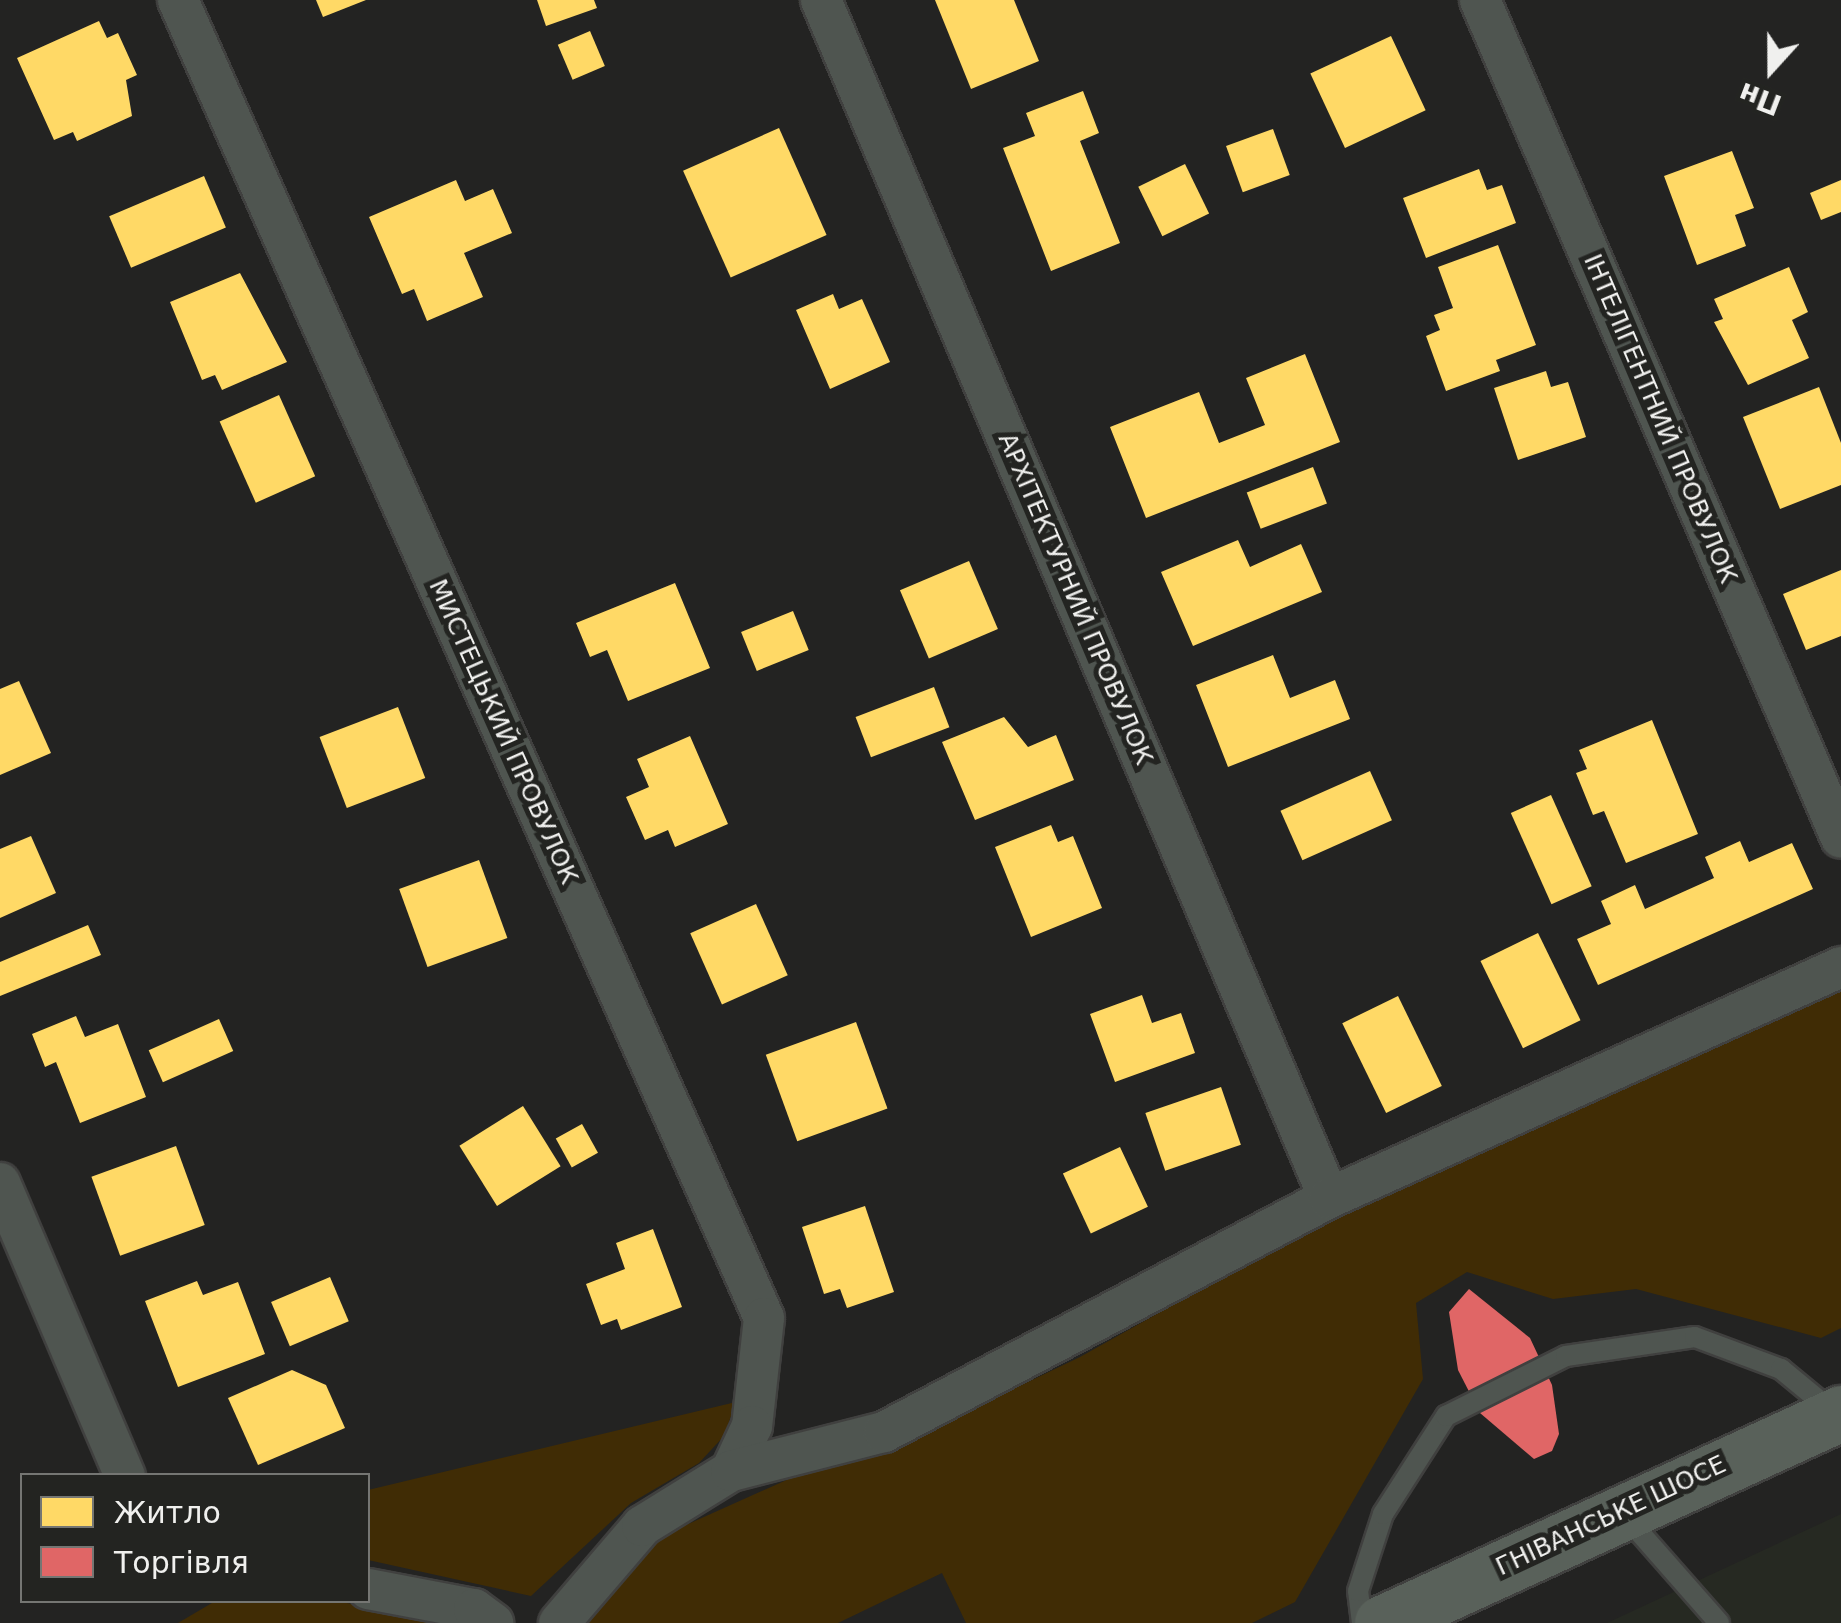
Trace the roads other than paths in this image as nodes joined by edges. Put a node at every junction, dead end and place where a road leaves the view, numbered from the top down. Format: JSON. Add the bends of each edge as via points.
{"nodes":[{"id":1,"x":178,"y":0,"type":"edge"},
{"id":2,"x":821,"y":0,"type":"edge"},
{"id":3,"x":1480,"y":0,"type":"edge"},
{"id":4,"x":1841,"y":838,"type":"edge"},
{"id":5,"x":1841,"y":967,"type":"edge"},
{"id":6,"x":0,"y":1183,"type":"edge"},
{"id":7,"x":1330,"y":1198,"type":"junction"},
{"id":8,"x":1839,"y":1414,"type":"edge"},
{"id":9,"x":730,"y":1471,"type":"junction"},
{"id":10,"x":124,"y":1473,"type":"edge"},
{"id":11,"x":1618,"y":1508,"type":"junction"},
{"id":12,"x":370,"y":1590,"type":"edge"},
{"id":13,"x":493,"y":1623,"type":"edge"},
{"id":14,"x":559,"y":1623,"type":"edge"},
{"id":15,"x":1362,"y":1623,"type":"edge"},
{"id":16,"x":1382,"y":1623,"type":"edge"},
{"id":17,"x":1718,"y":1623,"type":"edge"}],
"edges":[{"from":1,"to":9,"type":"street","name":"МИСТЕЦЬКИЙ ПРОВУЛОК","via":[[764,1318],[752,1426]]},
{"from":2,"to":7,"type":"street","name":"АРХІТЕКТУРНИЙ ПРОВУЛОК"},
{"from":3,"to":4,"type":"street","name":"ІНТЕЛІГЕНТНИЙ ПРОВУЛОК"},
{"from":5,"to":7,"type":"street"},
{"from":6,"to":10,"type":"street"},
{"from":7,"to":9,"type":"street","via":[[884,1432]]},
{"from":8,"to":11,"type":"main road","name":"ГНІВАНСЬКЕ ШОСЕ"},
{"from":8,"to":15,"type":"lane","via":[[1781,1368],[1696,1337],[1566,1356],[1446,1416],[1383,1514],[1358,1591]]},
{"from":9,"to":14,"type":"street","via":[[642,1526]]},
{"from":11,"to":16,"type":"main road","name":"ГНІВАНСЬКЕ ШОСЕ"},
{"from":11,"to":17,"type":"lane"},
{"from":12,"to":13,"type":"street","via":[[474,1609]]}]}
